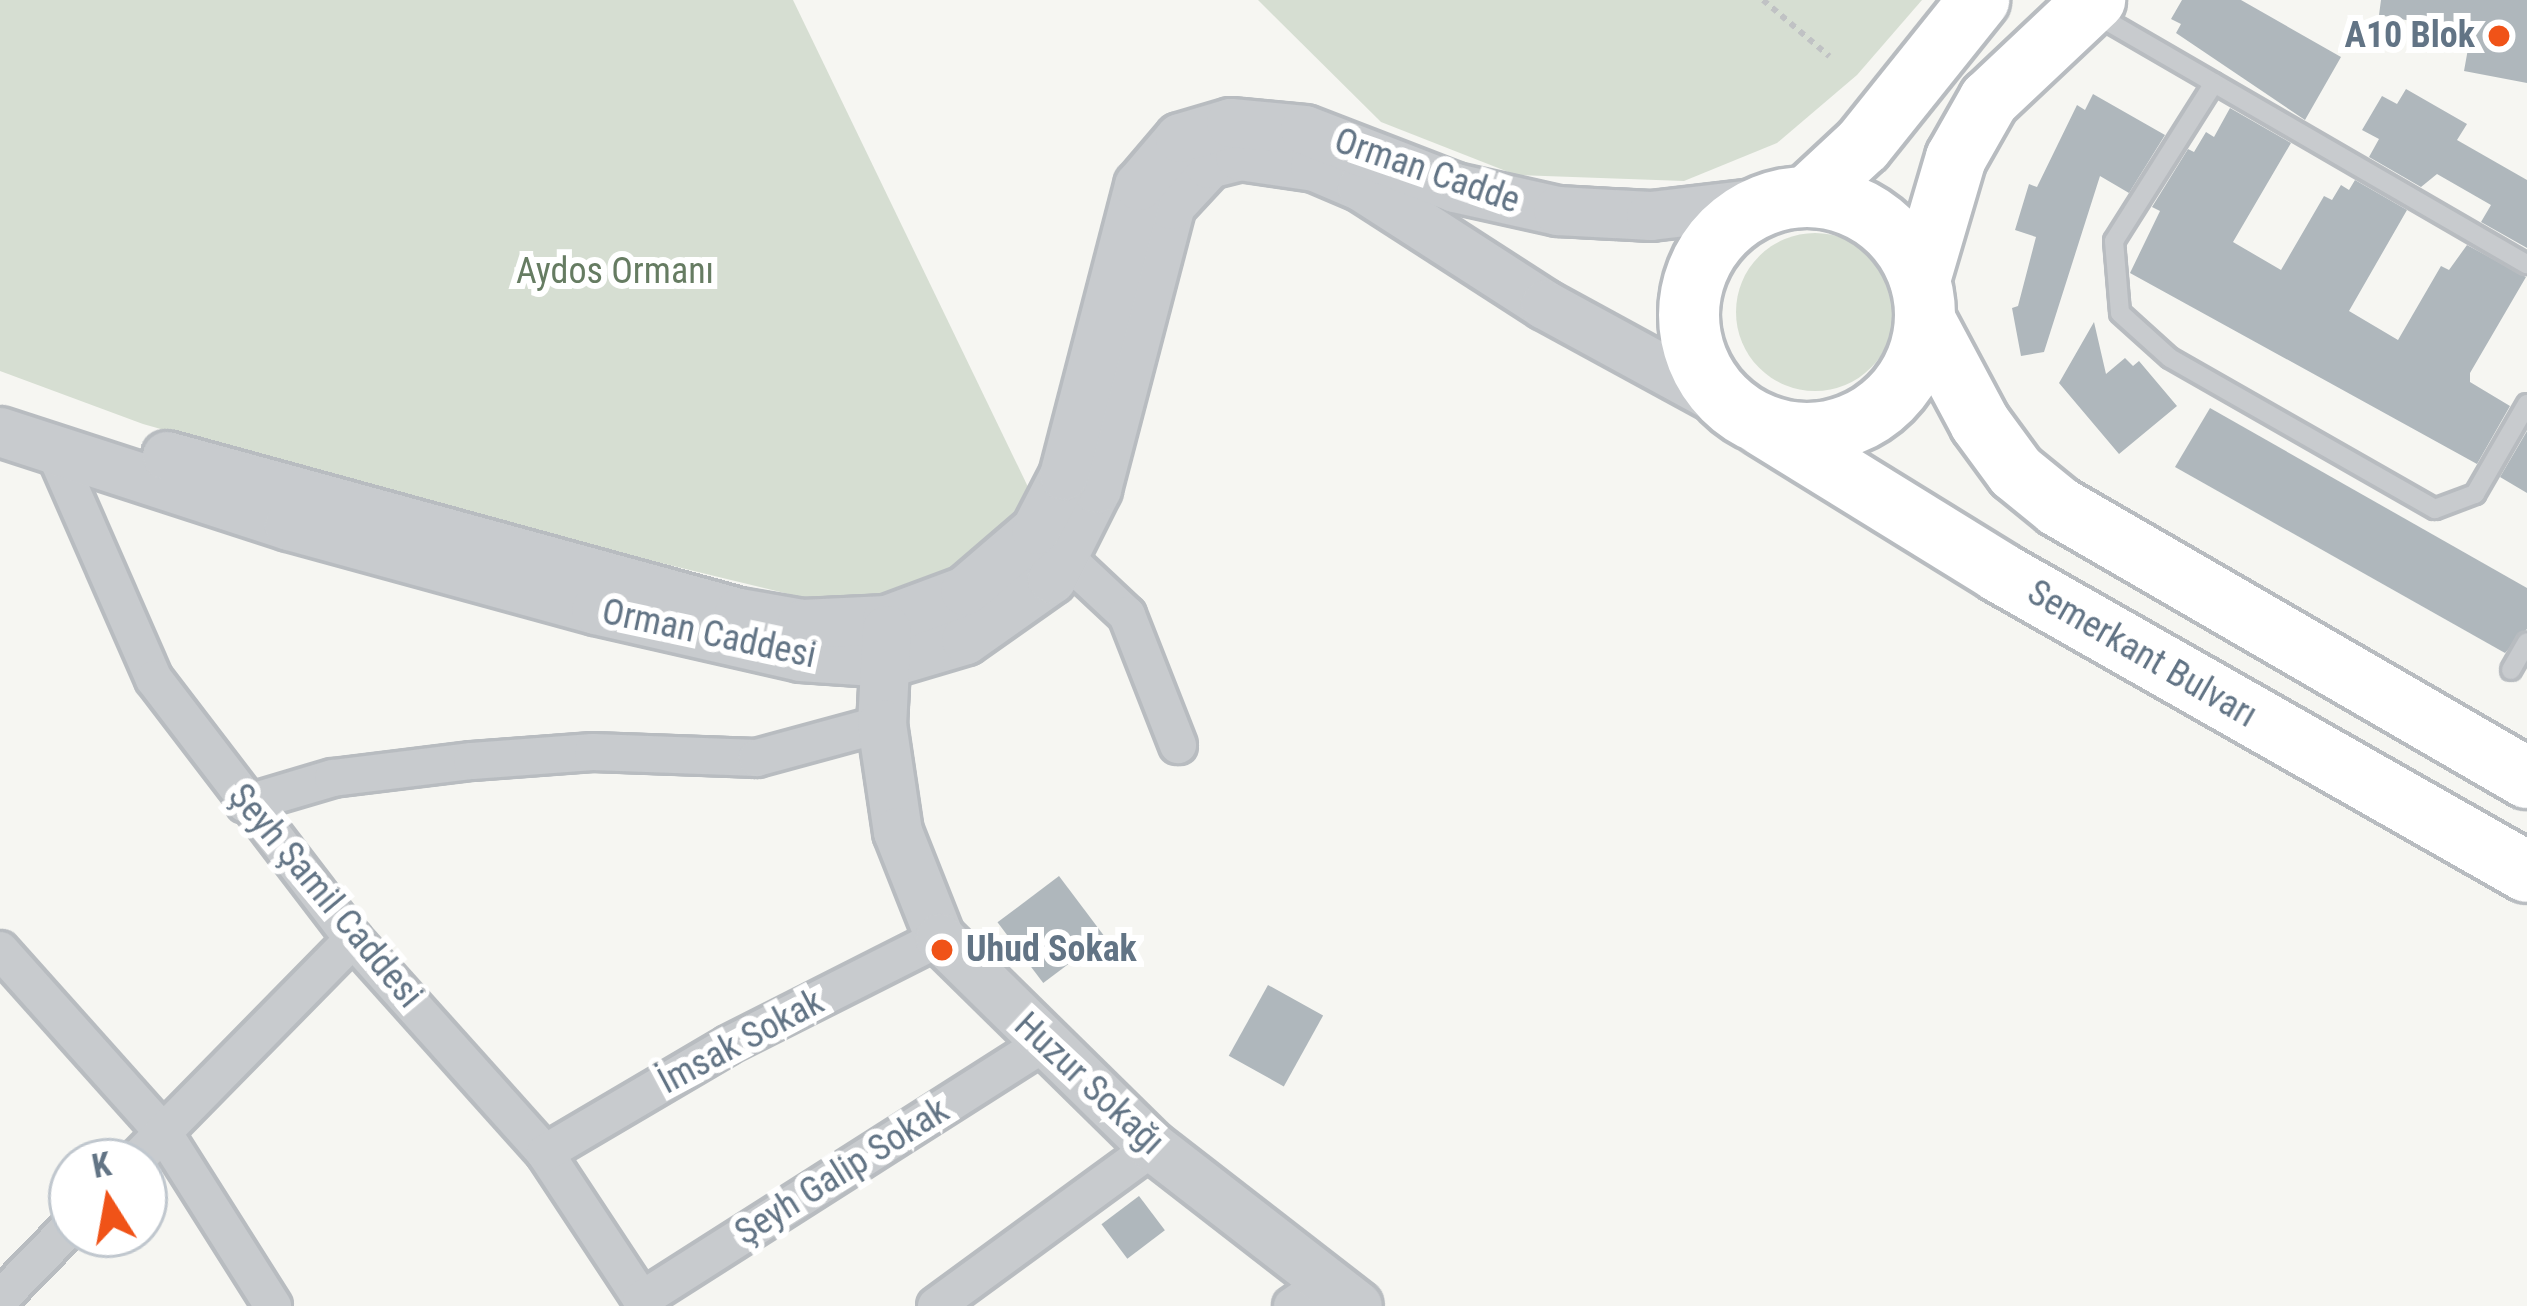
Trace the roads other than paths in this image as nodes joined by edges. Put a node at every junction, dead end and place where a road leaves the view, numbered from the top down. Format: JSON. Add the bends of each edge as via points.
{"nodes":[{"id":1,"x":1979,"y":0,"type":"edge"},
{"id":2,"x":2091,"y":4,"type":"edge"},
{"id":3,"x":2214,"y":83,"type":"junction"},
{"id":4,"x":1789,"y":200,"type":"junction"},
{"id":5,"x":1146,"y":223,"type":"junction"},
{"id":6,"x":2527,"y":264,"type":"edge"},
{"id":7,"x":1923,"y":300,"type":"junction"},
{"id":8,"x":0,"y":400,"type":"edge"},
{"id":9,"x":2527,"y":404,"type":"edge"},
{"id":10,"x":1748,"y":417,"type":"junction"},
{"id":11,"x":0,"y":432,"type":"edge"},
{"id":12,"x":56,"y":455,"type":"junction"},
{"id":13,"x":1065,"y":557,"type":"junction"},
{"id":14,"x":888,"y":641,"type":"junction"},
{"id":15,"x":2527,"y":642,"type":"edge"},
{"id":16,"x":2511,"y":670,"type":"dead end"},
{"id":17,"x":882,"y":724,"type":"junction"},
{"id":18,"x":1178,"y":745,"type":"dead end"},
{"id":19,"x":2527,"y":778,"type":"edge"},
{"id":20,"x":245,"y":804,"type":"junction"},
{"id":21,"x":2527,"y":872,"type":"edge"},
{"id":22,"x":940,"y":938,"type":"junction"},
{"id":23,"x":353,"y":939,"type":"junction"},
{"id":24,"x":0,"y":950,"type":"edge"},
{"id":25,"x":1043,"y":1044,"type":"junction"},
{"id":26,"x":163,"y":1132,"type":"junction"},
{"id":27,"x":157,"y":1138,"type":"edge"},
{"id":28,"x":1153,"y":1147,"type":"junction"},
{"id":29,"x":545,"y":1153,"type":"junction"},
{"id":30,"x":48,"y":1250,"type":"edge"},
{"id":31,"x":1327,"y":1297,"type":"edge"},
{"id":32,"x":0,"y":1299,"type":"edge"},
{"id":33,"x":644,"y":1303,"type":"edge"},
{"id":34,"x":273,"y":1306,"type":"edge"},
{"id":35,"x":936,"y":1306,"type":"edge"}],
"edges":[{"from":1,"to":4,"type":"main road","via":[[1863,145]]},
{"from":2,"to":3,"type":"lane"},
{"from":2,"to":7,"type":"main road","via":[[1989,100],[1956,158]]},
{"from":3,"to":6,"type":"lane"},
{"from":3,"to":9,"type":"lane","via":[[2114,241],[2120,314],[2170,358],[2434,509],[2475,494]]},
{"from":4,"to":5,"type":"street","name":"Orman Cadde","via":[[1651,216],[1558,212],[1456,188],[1305,130],[1246,123],[1180,138],[1139,186]]},
{"from":4,"to":7,"type":"main road","via":[[1877,220],[1904,246]]},
{"from":4,"to":10,"type":"main road","via":[[1712,244],[1688,312],[1692,347]]},
{"from":5,"to":10,"type":"street","name":"Orman Cadde","via":[[1209,164],[1240,157],[1315,167],[1399,206],[1545,305]]},
{"from":5,"to":13,"type":"street","name":"Orman Caddesi","via":[[1097,488]]},
{"from":5,"to":14,"type":"street","name":"Orman Caddesi","via":[[1069,458],[1036,530],[1001,568]]},
{"from":7,"to":10,"type":"main road","via":[[1900,388],[1871,414],[1819,431]]},
{"from":7,"to":19,"type":"main road","via":[[1980,423],[2016,472],[2059,507]]},
{"from":8,"to":14,"type":"street","name":"Orman Caddesi","via":[[93,435],[739,613]]},
{"from":10,"to":21,"type":"main road","name":"Semerkant Bulvarı","via":[[1999,572]]},
{"from":11,"to":12,"type":"street","name":"Orman Caddesi"},
{"from":12,"to":14,"type":"street","name":"Orman Caddesi","via":[[596,610],[801,657]]},
{"from":12,"to":20,"type":"street","name":"Şeyh Şamil Caddesi","via":[[154,679]]},
{"from":13,"to":14,"type":"street","name":"Orman Caddesi","via":[[1032,599],[995,625]]},
{"from":13,"to":18,"type":"street","via":[[1127,614]]},
{"from":14,"to":17,"type":"street","name":"Huzur Sokağı"},
{"from":15,"to":16,"type":"lane"},
{"from":17,"to":20,"type":"street","via":[[757,758],[593,752],[472,761],[332,778]]},
{"from":17,"to":22,"type":"street","name":"Huzur Sokağı","via":[[898,832]]},
{"from":20,"to":23,"type":"street","name":"Şeyh Şamil Caddesi"},
{"from":22,"to":25,"type":"street","name":"Huzur Sokağı"},
{"from":22,"to":29,"type":"street","name":"İmsak Sokak","via":[[728,1045]]},
{"from":23,"to":26,"type":"street"},
{"from":23,"to":29,"type":"street","name":"Şeyh Şamil Caddesi"},
{"from":24,"to":26,"type":"street"},
{"from":25,"to":28,"type":"street","name":"Huzur Sokağı"},
{"from":25,"to":33,"type":"street","name":"Şeyh Galip Sokak"},
{"from":26,"to":27,"type":"street"},
{"from":26,"to":34,"type":"street"},
{"from":28,"to":31,"type":"street","name":"Huzur Sokağı"},
{"from":28,"to":35,"type":"street"},
{"from":29,"to":33,"type":"street","name":"Şeyh Şamil Caddesi"},
{"from":30,"to":32,"type":"street"}]}
